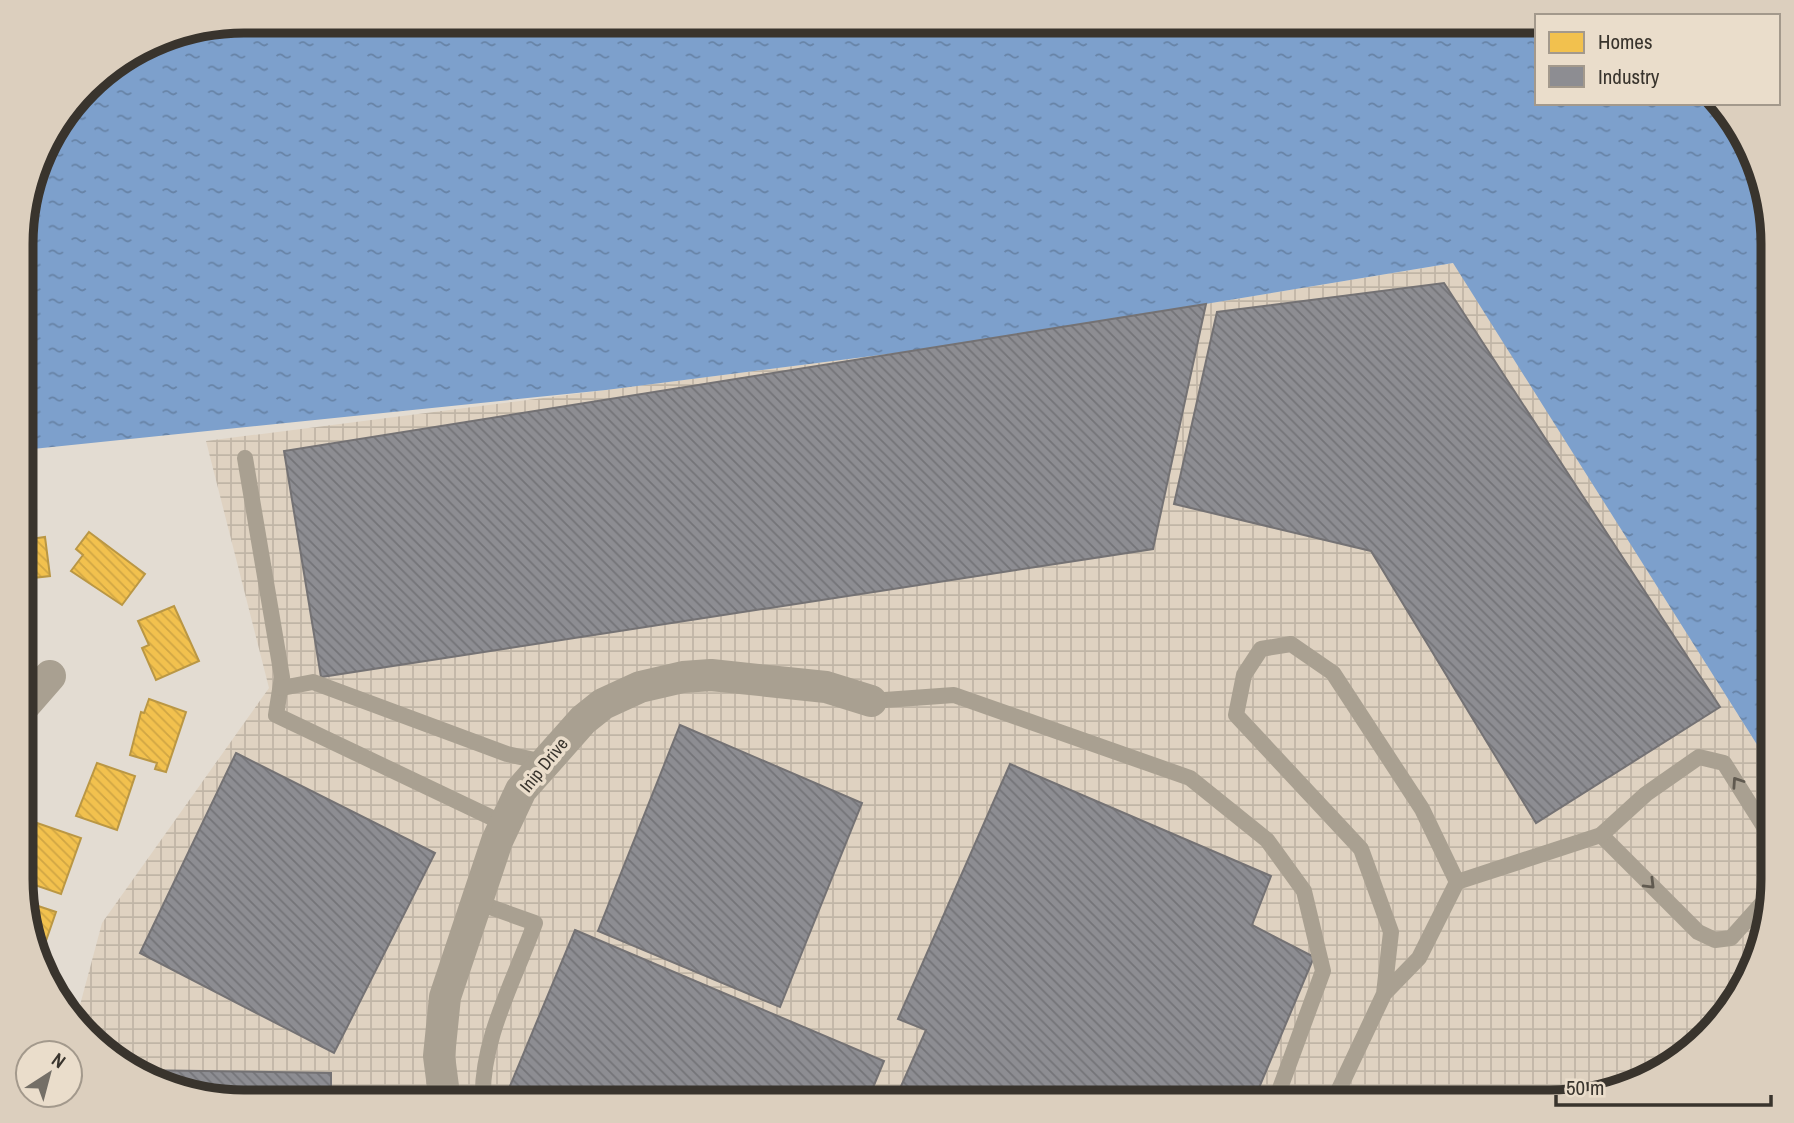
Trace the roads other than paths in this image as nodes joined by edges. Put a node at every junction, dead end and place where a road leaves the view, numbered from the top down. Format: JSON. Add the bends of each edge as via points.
{"nodes":[{"id":1,"x":246,"y":458,"type":"dead end"},
{"id":2,"x":50,"y":676,"type":"dead end"},
{"id":3,"x":282,"y":688,"type":"junction"},
{"id":4,"x":33,"y":696,"type":"edge"},
{"id":5,"x":871,"y":701,"type":"joint"},
{"id":6,"x":544,"y":762,"type":"junction"},
{"id":7,"x":1760,"y":820,"type":"edge"},
{"id":8,"x":505,"y":824,"type":"junction"},
{"id":9,"x":1601,"y":835,"type":"junction"},
{"id":10,"x":1457,"y":883,"type":"junction"},
{"id":11,"x":476,"y":902,"type":"junction"},
{"id":12,"x":1758,"y":907,"type":"edge"},
{"id":13,"x":1384,"y":994,"type":"junction"},
{"id":14,"x":1280,"y":1089,"type":"edge"},
{"id":15,"x":1339,"y":1089,"type":"edge"},
{"id":16,"x":443,"y":1090,"type":"edge"},
{"id":17,"x":482,"y":1090,"type":"edge"}],
"edges":[{"from":1,"to":3,"type":"lane"},
{"from":2,"to":4,"type":"street"},
{"from":3,"to":6,"type":"lane","via":[[313,682],[507,754]]},
{"from":3,"to":8,"type":"lane","via":[[276,715]]},
{"from":5,"to":6,"type":"street","name":"Inip Drive","via":[[826,687],[760,678],[683,677],[640,687],[603,704]]},
{"from":5,"to":14,"type":"lane","via":[[954,695],[1190,778],[1267,839],[1304,891],[1323,971]]},
{"from":6,"to":8,"type":"street","name":"Inip Drive","via":[[521,790]]},
{"from":7,"to":9,"type":"lane","one_way":true,"via":[[1724,763],[1699,757],[1646,794]]},
{"from":8,"to":11,"type":"street","name":"Inip Drive"},
{"from":9,"to":10,"type":"lane"},
{"from":9,"to":12,"type":"lane","one_way":true,"via":[[1698,932],[1715,940],[1731,938]]},
{"from":10,"to":13,"type":"lane","via":[[1419,958]]},
{"from":10,"to":13,"type":"lane","via":[[1422,809],[1333,673],[1291,644],[1261,649],[1244,675],[1236,715],[1361,849],[1391,932]]},
{"from":11,"to":16,"type":"street","name":"Inip Drive","via":[[441,1020]]},
{"from":11,"to":17,"type":"lane","via":[[536,923],[489,1047]]},
{"from":13,"to":15,"type":"lane"}]}
